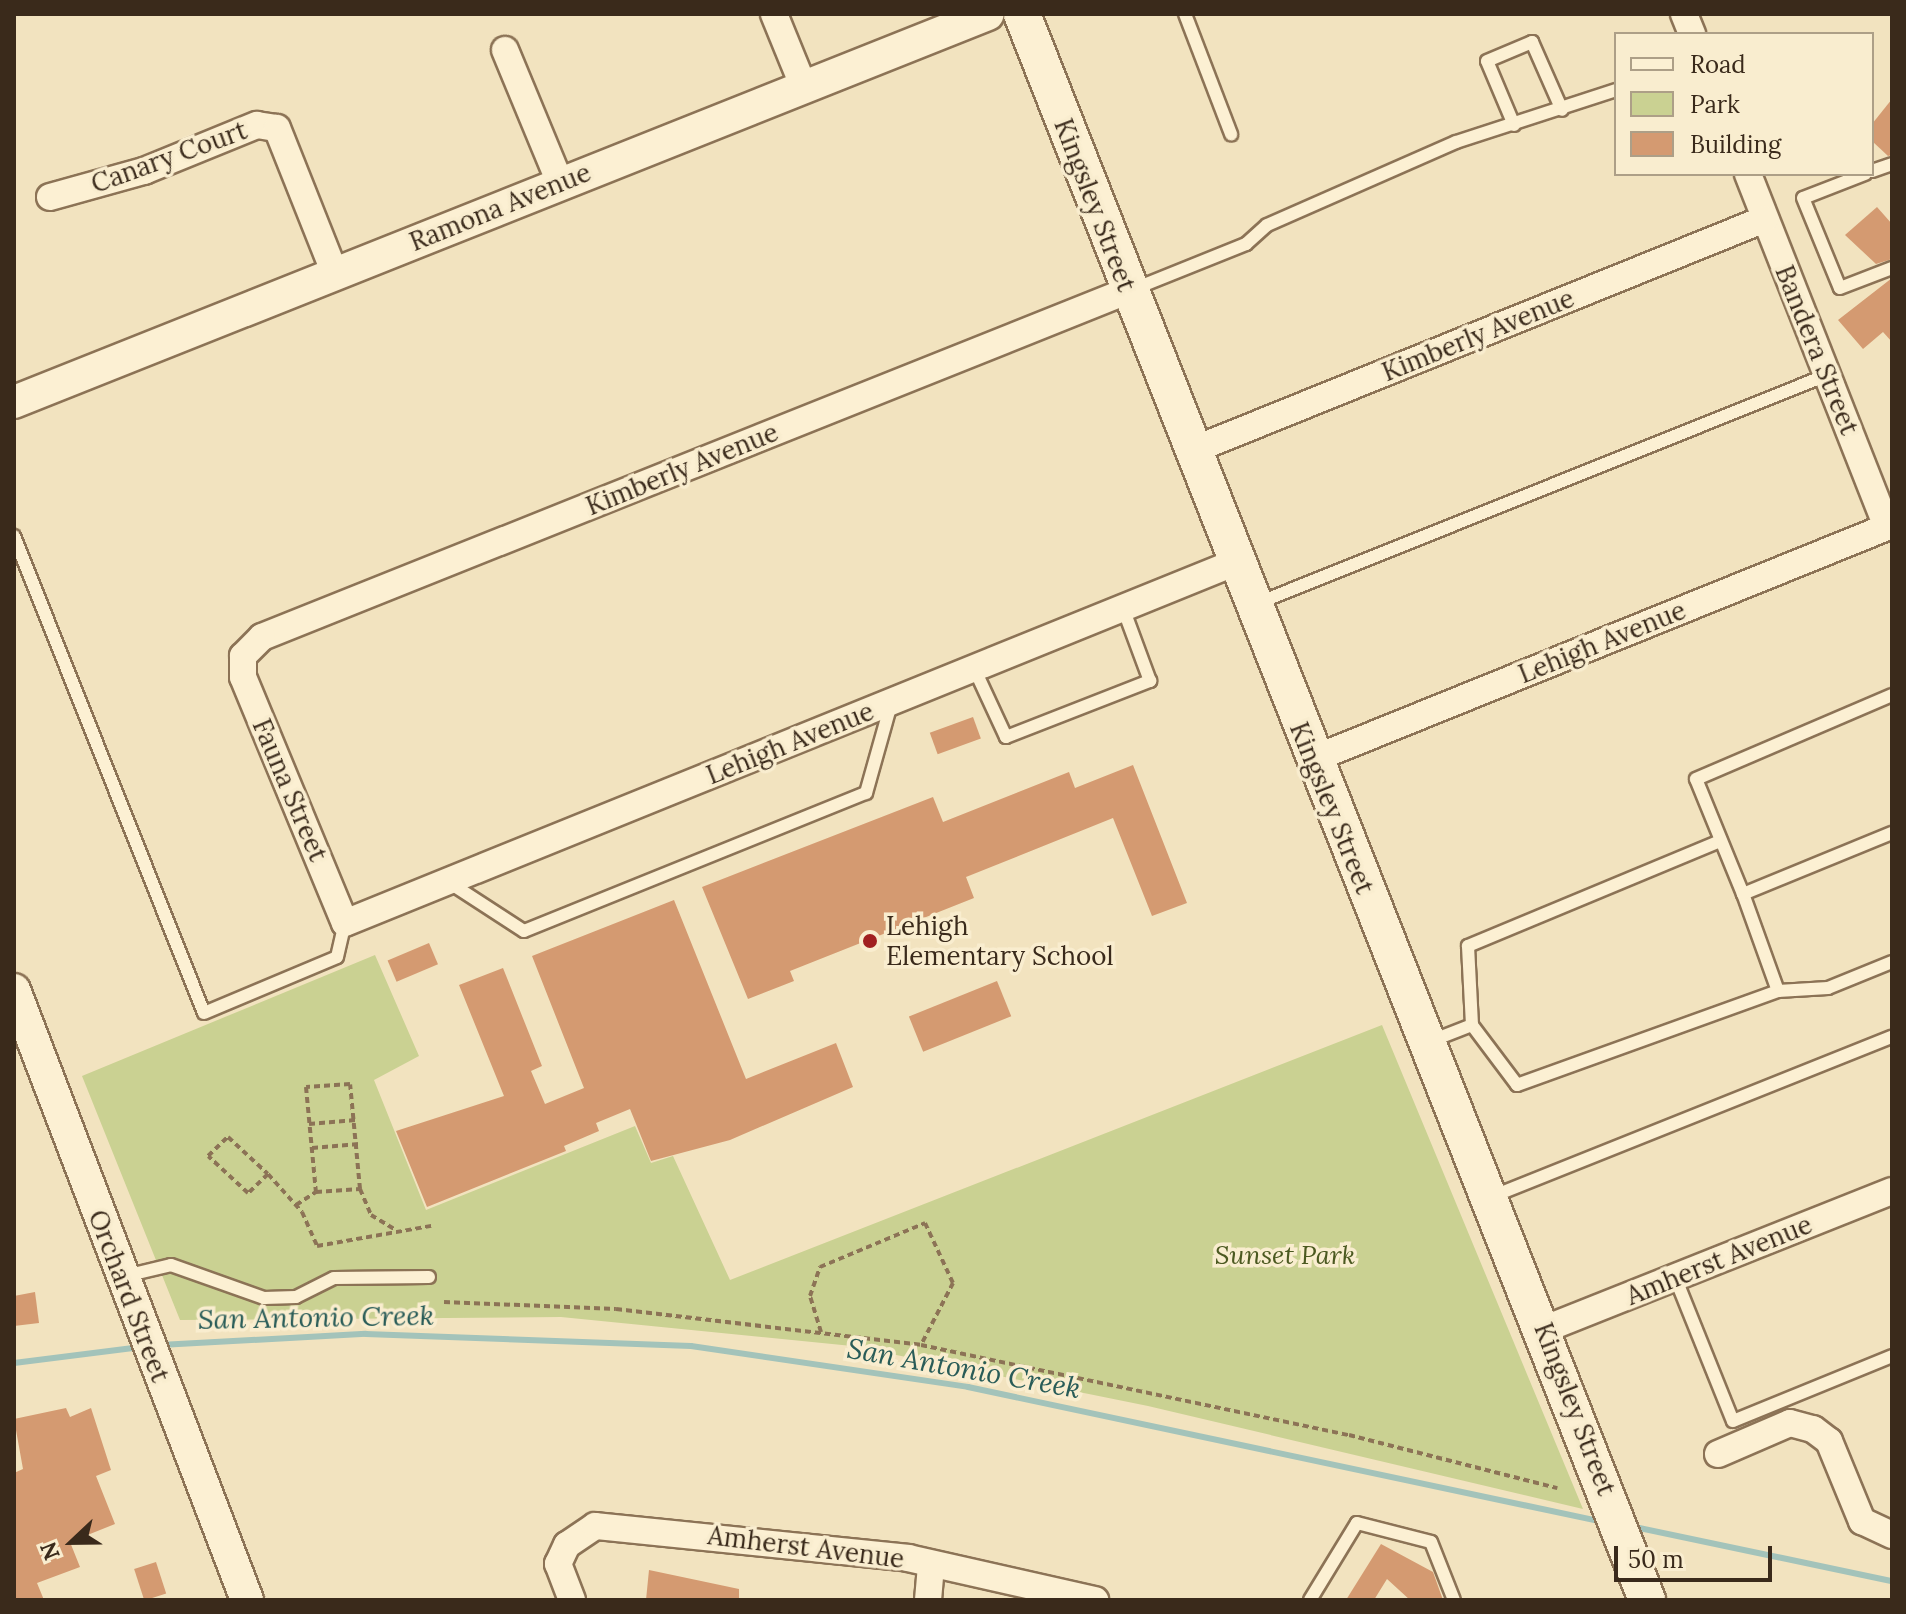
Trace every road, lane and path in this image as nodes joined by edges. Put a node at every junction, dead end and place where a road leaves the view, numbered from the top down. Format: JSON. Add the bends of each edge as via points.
{"nodes":[{"id":1,"x":774,"y":14,"type":"edge"},
{"id":2,"x":988,"y":14,"type":"edge"},
{"id":3,"x":1022,"y":14,"type":"edge"},
{"id":4,"x":1185,"y":14,"type":"edge"},
{"id":5,"x":505,"y":50,"type":"dead end"},
{"id":6,"x":803,"y":85,"type":"junction"},
{"id":7,"x":1614,"y":91,"type":"edge"},
{"id":8,"x":1562,"y":110,"type":"junction"},
{"id":9,"x":1514,"y":125,"type":"junction"},
{"id":10,"x":1231,"y":134,"type":"dead end"},
{"id":11,"x":1749,"y":176,"type":"edge"},
{"id":12,"x":1860,"y":176,"type":"edge"},
{"id":13,"x":560,"y":183,"type":"junction"},
{"id":14,"x":50,"y":197,"type":"dead end"},
{"id":15,"x":1765,"y":219,"type":"junction"},
{"id":16,"x":1892,"y":268,"type":"edge"},
{"id":17,"x":335,"y":274,"type":"junction"},
{"id":18,"x":1127,"y":291,"type":"junction"},
{"id":19,"x":1827,"y":375,"type":"junction"},
{"id":20,"x":14,"y":402,"type":"edge"},
{"id":21,"x":1191,"y":451,"type":"junction"},
{"id":22,"x":1889,"y":526,"type":"edge"},
{"id":23,"x":14,"y":536,"type":"edge"},
{"id":24,"x":1234,"y":563,"type":"junction"},
{"id":25,"x":1251,"y":606,"type":"junction"},
{"id":26,"x":1123,"y":608,"type":"junction"},
{"id":27,"x":243,"y":656,"type":"joint"},
{"id":28,"x":974,"y":668,"type":"junction"},
{"id":29,"x":1892,"y":695,"type":"edge"},
{"id":30,"x":892,"y":702,"type":"junction"},
{"id":31,"x":1311,"y":760,"type":"junction"},
{"id":32,"x":1892,"y":833,"type":"edge"},
{"id":33,"x":1720,"y":841,"type":"junction"},
{"id":34,"x":448,"y":881,"type":"junction"},
{"id":35,"x":1743,"y":894,"type":"junction"},
{"id":36,"x":345,"y":923,"type":"junction"},
{"id":37,"x":1892,"y":962,"type":"edge"},
{"id":38,"x":14,"y":990,"type":"edge"},
{"id":39,"x":1778,"y":991,"type":"junction"},
{"id":40,"x":1472,"y":1025,"type":"junction"},
{"id":41,"x":1892,"y":1037,"type":"edge"},
{"id":42,"x":1428,"y":1042,"type":"junction"},
{"id":43,"x":356,"y":1120,"type":"junction"},
{"id":44,"x":309,"y":1124,"type":"junction"},
{"id":45,"x":359,"y":1144,"type":"junction"},
{"id":46,"x":312,"y":1148,"type":"junction"},
{"id":47,"x":268,"y":1174,"type":"junction"},
{"id":48,"x":360,"y":1189,"type":"junction"},
{"id":49,"x":1892,"y":1191,"type":"edge"},
{"id":50,"x":316,"y":1192,"type":"junction"},
{"id":51,"x":1491,"y":1197,"type":"junction"},
{"id":52,"x":296,"y":1205,"type":"junction"},
{"id":53,"x":431,"y":1226,"type":"dead end"},
{"id":54,"x":398,"y":1231,"type":"junction"},
{"id":55,"x":121,"y":1277,"type":"junction"},
{"id":56,"x":429,"y":1277,"type":"dead end"},
{"id":57,"x":1675,"y":1277,"type":"junction"},
{"id":58,"x":444,"y":1302,"type":"dead end"},
{"id":59,"x":1545,"y":1329,"type":"junction"},
{"id":60,"x":821,"y":1332,"type":"junction"},
{"id":61,"x":921,"y":1345,"type":"junction"},
{"id":62,"x":1892,"y":1356,"type":"edge"},
{"id":63,"x":1718,"y":1454,"type":"dead end"},
{"id":64,"x":1557,"y":1488,"type":"dead end"},
{"id":65,"x":1892,"y":1535,"type":"edge"},
{"id":66,"x":931,"y":1567,"type":"junction"},
{"id":67,"x":247,"y":1600,"type":"edge"},
{"id":68,"x":572,"y":1600,"type":"edge"},
{"id":69,"x":928,"y":1600,"type":"edge"},
{"id":70,"x":1095,"y":1600,"type":"edge"},
{"id":71,"x":1310,"y":1600,"type":"edge"},
{"id":72,"x":1454,"y":1600,"type":"edge"},
{"id":73,"x":1647,"y":1600,"type":"edge"}],
"edges":[{"from":1,"to":6,"type":"street"},
{"from":2,"to":6,"type":"street","name":"Ramona Avenue"},
{"from":3,"to":18,"type":"main road","name":"Kingsley Street"},
{"from":4,"to":10,"type":"lane"},
{"from":5,"to":13,"type":"street"},
{"from":6,"to":13,"type":"street","name":"Ramona Avenue"},
{"from":7,"to":8,"type":"lane"},
{"from":8,"to":9,"type":"lane"},
{"from":8,"to":9,"type":"lane","via":[[1532,42],[1487,61]]},
{"from":9,"to":18,"type":"lane","via":[[1456,142],[1267,225],[1246,244]]},
{"from":11,"to":15,"type":"street","name":"Bandera Street"},
{"from":12,"to":16,"type":"lane","via":[[1803,198],[1840,288]]},
{"from":13,"to":17,"type":"street","name":"Ramona Avenue"},
{"from":14,"to":17,"type":"street","name":"Canary Court","via":[[144,171],[257,125],[277,128]]},
{"from":15,"to":19,"type":"street","name":"Bandera Street"},
{"from":15,"to":21,"type":"street","name":"Kimberly Avenue"},
{"from":17,"to":20,"type":"street","name":"Ramona Avenue"},
{"from":18,"to":21,"type":"main road","name":"Kingsley Street"},
{"from":18,"to":27,"type":"street","name":"Kimberly Avenue","via":[[262,637]]},
{"from":19,"to":22,"type":"street","name":"Bandera Street"},
{"from":19,"to":25,"type":"lane"},
{"from":21,"to":24,"type":"main road","name":"Kingsley Street"},
{"from":22,"to":31,"type":"street","name":"Lehigh Avenue"},
{"from":23,"to":36,"type":"lane","via":[[204,1013],[337,957]]},
{"from":24,"to":25,"type":"main road","name":"Kingsley Street"},
{"from":24,"to":26,"type":"street","name":"Lehigh Avenue"},
{"from":25,"to":31,"type":"main road","name":"Kingsley Street"},
{"from":26,"to":28,"type":"street","name":"Lehigh Avenue"},
{"from":26,"to":28,"type":"lane","via":[[1150,681],[1006,737]]},
{"from":27,"to":36,"type":"street","name":"Fauna Street","via":[[243,677]]},
{"from":28,"to":30,"type":"street","name":"Lehigh Avenue"},
{"from":29,"to":33,"type":"lane","via":[[1696,779]]},
{"from":30,"to":34,"type":"street","name":"Lehigh Avenue"},
{"from":30,"to":34,"type":"lane","via":[[866,793],[524,931]]},
{"from":31,"to":42,"type":"main road","name":"Kingsley Street"},
{"from":32,"to":35,"type":"lane"},
{"from":33,"to":35,"type":"lane"},
{"from":33,"to":40,"type":"lane","via":[[1468,946]]},
{"from":34,"to":36,"type":"street","name":"Lehigh Avenue"},
{"from":35,"to":39,"type":"lane"},
{"from":37,"to":39,"type":"lane","via":[[1828,988]]},
{"from":38,"to":55,"type":"street","name":"Orchard Street"},
{"from":39,"to":40,"type":"lane","via":[[1517,1085]]},
{"from":40,"to":42,"type":"lane"},
{"from":41,"to":51,"type":"lane"},
{"from":42,"to":51,"type":"main road","name":"Kingsley Street"},
{"from":43,"to":44,"type":"path"},
{"from":43,"to":44,"type":"path","via":[[350,1084],[306,1087]]},
{"from":43,"to":45,"type":"path"},
{"from":44,"to":46,"type":"path"},
{"from":45,"to":46,"type":"path"},
{"from":45,"to":48,"type":"path"},
{"from":46,"to":50,"type":"path"},
{"from":47,"to":47,"type":"path","via":[[248,1193],[208,1156],[228,1137]]},
{"from":47,"to":52,"type":"path"},
{"from":48,"to":50,"type":"path"},
{"from":48,"to":54,"type":"path","via":[[371,1215]]},
{"from":49,"to":57,"type":"street","name":"Amherst Avenue"},
{"from":50,"to":52,"type":"path"},
{"from":51,"to":59,"type":"main road","name":"Kingsley Street"},
{"from":52,"to":54,"type":"path","via":[[317,1246]]},
{"from":53,"to":54,"type":"path"},
{"from":55,"to":56,"type":"lane","via":[[171,1265],[264,1298],[296,1297],[334,1278]]},
{"from":55,"to":67,"type":"street","name":"Orchard Street"},
{"from":57,"to":59,"type":"street","name":"Amherst Avenue"},
{"from":57,"to":62,"type":"lane","via":[[1733,1421]]},
{"from":58,"to":60,"type":"path","via":[[616,1309]]},
{"from":59,"to":73,"type":"main road","name":"Kingsley Street"},
{"from":60,"to":61,"type":"path"},
{"from":60,"to":61,"type":"path","via":[[810,1296],[820,1267],[925,1223],[953,1283]]},
{"from":61,"to":64,"type":"path","via":[[1349,1435]]},
{"from":63,"to":65,"type":"street","via":[[1790,1423],[1813,1429],[1829,1441],[1862,1521]]},
{"from":66,"to":68,"type":"street","name":"Amherst Avenue","via":[[908,1558],[646,1527],[595,1526],[567,1545],[558,1564]]},
{"from":66,"to":69,"type":"street"},
{"from":66,"to":70,"type":"street","name":"Amherst Avenue"},
{"from":71,"to":72,"type":"lane","via":[[1357,1523],[1431,1542]]}]}
